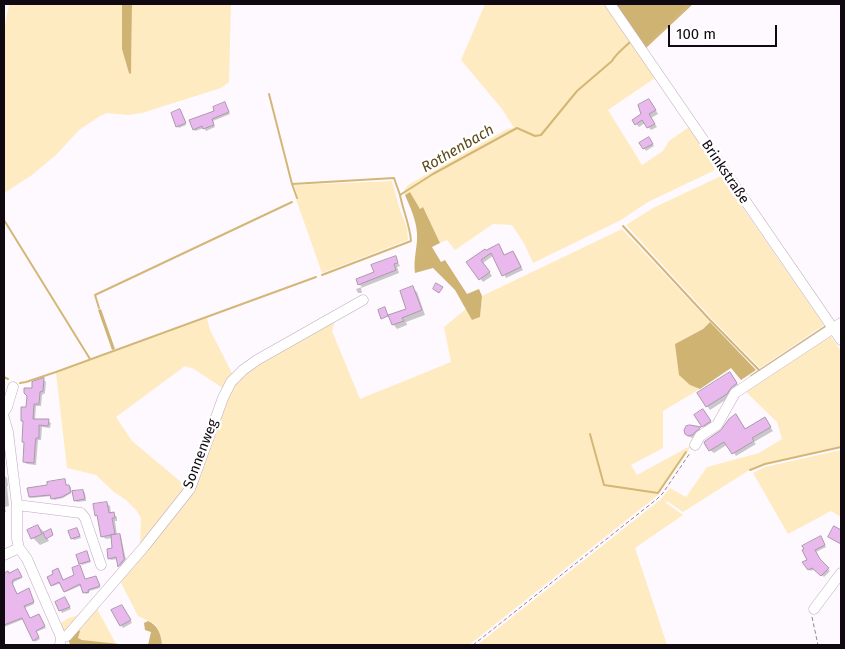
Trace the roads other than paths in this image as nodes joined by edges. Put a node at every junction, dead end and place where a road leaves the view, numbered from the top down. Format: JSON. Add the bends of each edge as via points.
{"nodes":[{"id":1,"x":610,"y":4,"type":"edge"},
{"id":2,"x":363,"y":300,"type":"dead end"},
{"id":3,"x":837,"y":326,"type":"edge"},
{"id":4,"x":841,"y":340,"type":"edge"},
{"id":5,"x":13,"y":387,"type":"dead end"},
{"id":6,"x":4,"y":412,"type":"edge"},
{"id":7,"x":4,"y":418,"type":"edge"},
{"id":8,"x":695,"y":445,"type":"road end"},
{"id":9,"x":17,"y":505,"type":"junction"},
{"id":10,"x":19,"y":548,"type":"junction"},
{"id":11,"x":4,"y":555,"type":"edge"},
{"id":12,"x":101,"y":565,"type":"dead end"},
{"id":13,"x":841,"y":573,"type":"edge"},
{"id":14,"x":814,"y":609,"type":"road end"},
{"id":15,"x":60,"y":641,"type":"edge"}],
"edges":[{"from":1,"to":3,"type":"street","name":"Brinkstraße"},
{"from":2,"to":15,"type":"street","name":"Sonnenweg","via":[[257,360],[231,382],[190,488],[144,548]]},
{"from":3,"to":4,"type":"street","name":"Brinkstraße"},
{"from":3,"to":8,"type":"street","via":[[736,393],[717,425],[700,436]]},
{"from":5,"to":6,"type":"street"},
{"from":7,"to":9,"type":"street"},
{"from":9,"to":10,"type":"street"},
{"from":9,"to":12,"type":"street","via":[[80,513],[85,518]]},
{"from":10,"to":11,"type":"street"},
{"from":10,"to":15,"type":"street","via":[[27,559]]},
{"from":13,"to":14,"type":"street"}]}
